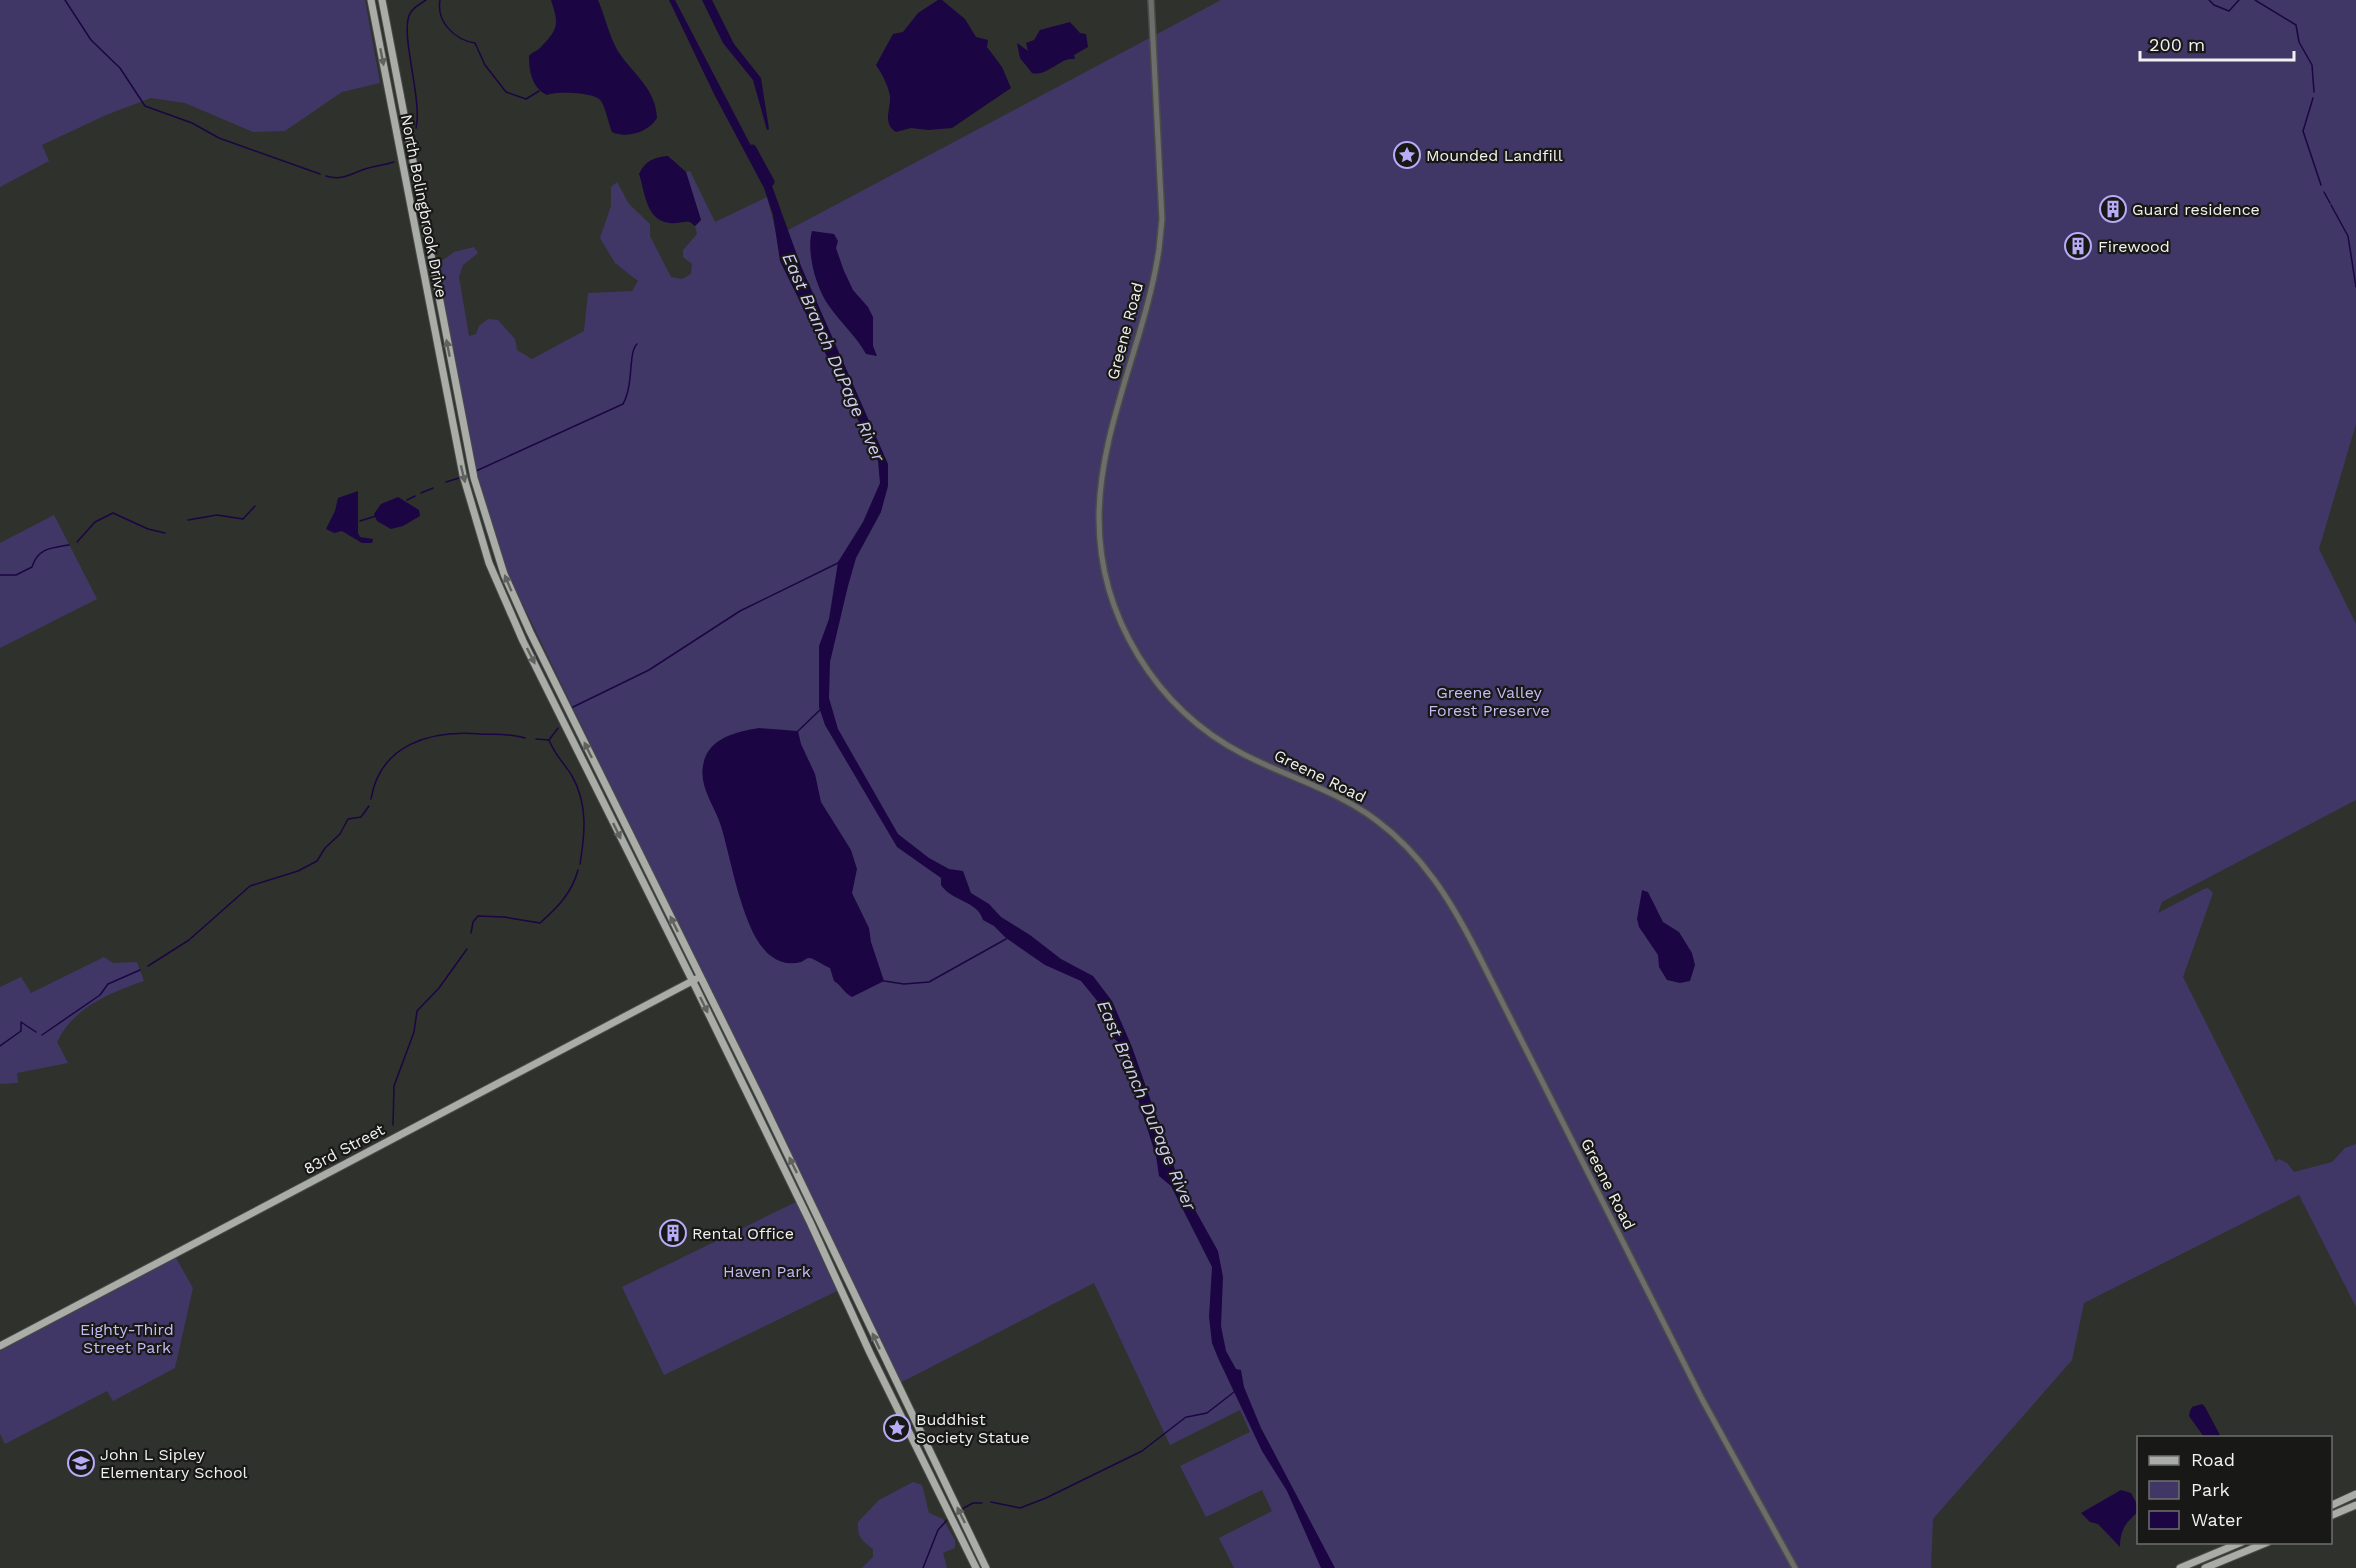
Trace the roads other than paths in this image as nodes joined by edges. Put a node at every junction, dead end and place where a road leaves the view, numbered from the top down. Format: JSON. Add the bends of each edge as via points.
{"nodes":[{"id":1,"x":371,"y":0,"type":"edge"},
{"id":2,"x":382,"y":0,"type":"edge"},
{"id":3,"x":1151,"y":0,"type":"edge"},
{"id":4,"x":700,"y":977,"type":"junction"},
{"id":5,"x":692,"y":981,"type":"junction"},
{"id":6,"x":0,"y":1346,"type":"edge"},
{"id":7,"x":2356,"y":1494,"type":"edge"},
{"id":8,"x":2356,"y":1505,"type":"edge"},
{"id":9,"x":2332,"y":1506,"type":"edge"},
{"id":10,"x":2332,"y":1516,"type":"edge"},
{"id":11,"x":2237,"y":1544,"type":"edge"},
{"id":12,"x":2263,"y":1544,"type":"edge"},
{"id":13,"x":976,"y":1568,"type":"edge"},
{"id":14,"x":986,"y":1568,"type":"edge"},
{"id":15,"x":1795,"y":1568,"type":"edge"},
{"id":16,"x":2180,"y":1568,"type":"edge"},
{"id":17,"x":2205,"y":1568,"type":"edge"}],
"edges":[{"from":1,"to":5,"type":"main road","name":"North Bolingbrook Drive","one_way":true,"via":[[463,475],[489,563]]},
{"from":4,"to":2,"type":"main road","name":"North Bolingbrook Drive","one_way":true,"via":[[508,584],[478,494]]},
{"from":3,"to":15,"type":"street","name":"Greene Road","via":[[1162,219],[1159,249],[1106,456],[1099,503],[1102,561],[1117,614],[1149,673],[1196,723],[1244,754],[1367,813],[1407,846],[1440,886],[1457,912],[1702,1399]]},
{"from":4,"to":5,"type":"main road","name":"83rd Street"},
{"from":14,"to":4,"type":"main road","name":"North Bolingbrook Drive","one_way":true},
{"from":5,"to":6,"type":"main road","name":"83rd Street"},
{"from":5,"to":13,"type":"main road","name":"North Bolingbrook Drive","one_way":true},
{"from":7,"to":9,"type":"main road"},
{"from":8,"to":10,"type":"main road"},
{"from":11,"to":16,"type":"main road"},
{"from":12,"to":17,"type":"main road"}]}
